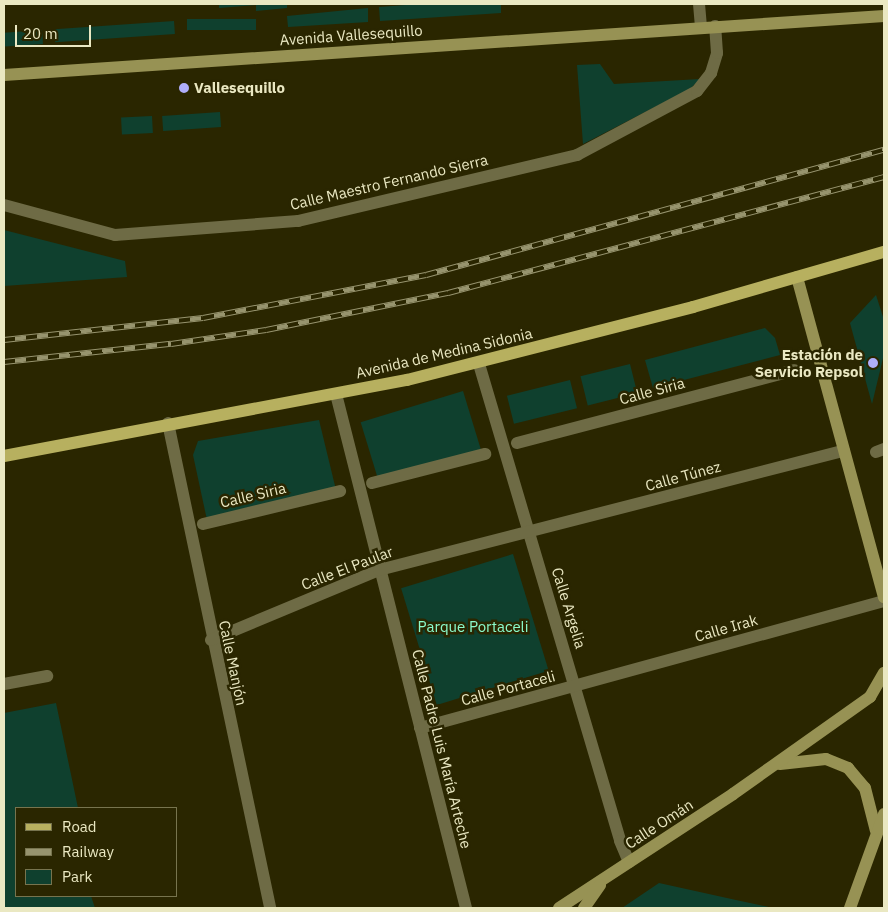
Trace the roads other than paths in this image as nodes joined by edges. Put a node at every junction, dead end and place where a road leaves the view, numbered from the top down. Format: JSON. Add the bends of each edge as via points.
{"nodes":[{"id":1,"x":699,"y":4,"type":"edge"},
{"id":2,"x":884,"y":16,"type":"edge"},
{"id":3,"x":715,"y":26,"type":"junction"},
{"id":4,"x":701,"y":27,"type":"junction"},
{"id":5,"x":4,"y":75,"type":"edge"},
{"id":6,"x":4,"y":205,"type":"edge"},
{"id":7,"x":884,"y":252,"type":"edge"},
{"id":8,"x":797,"y":277,"type":"junction"},
{"id":9,"x":479,"y":364,"type":"junction"},
{"id":10,"x":795,"y":370,"type":"dead end"},
{"id":11,"x":336,"y":394,"type":"junction"},
{"id":12,"x":168,"y":423,"type":"junction"},
{"id":13,"x":516,"y":443,"type":"dead end"},
{"id":14,"x":844,"y":451,"type":"junction"},
{"id":15,"x":485,"y":454,"type":"dead end"},
{"id":16,"x":4,"y":456,"type":"edge"},
{"id":17,"x":372,"y":483,"type":"dead end"},
{"id":18,"x":340,"y":491,"type":"dead end"},
{"id":19,"x":204,"y":524,"type":"dead end"},
{"id":20,"x":529,"y":534,"type":"junction"},
{"id":21,"x":379,"y":570,"type":"junction"},
{"id":22,"x":884,"y":599,"type":"edge"},
{"id":23,"x":211,"y":640,"type":"junction"},
{"id":24,"x":884,"y":673,"type":"edge"},
{"id":25,"x":47,"y":676,"type":"dead end"},
{"id":26,"x":4,"y":684,"type":"edge"},
{"id":27,"x":576,"y":686,"type":"junction"},
{"id":28,"x":420,"y":728,"type":"junction"},
{"id":29,"x":775,"y":765,"type":"junction"},
{"id":30,"x":884,"y":814,"type":"edge"},
{"id":31,"x":876,"y":831,"type":"junction"},
{"id":32,"x":629,"y":862,"type":"junction"},
{"id":33,"x":604,"y":878,"type":"junction"},
{"id":34,"x":270,"y":908,"type":"edge"},
{"id":35,"x":466,"y":908,"type":"edge"},
{"id":36,"x":559,"y":908,"type":"edge"},
{"id":37,"x":584,"y":908,"type":"edge"},
{"id":38,"x":850,"y":908,"type":"edge"}],
"edges":[{"from":1,"to":4,"type":"street"},
{"from":2,"to":3,"type":"street","name":"Avenida Vallesequillo"},
{"from":3,"to":4,"type":"street","name":"Avenida Vallesequillo"},
{"from":3,"to":6,"type":"street","name":"Calle Maestro Fernando Sierra","via":[[717,53],[711,73],[697,90],[577,155],[298,221],[115,235]]},
{"from":4,"to":5,"type":"street","name":"Avenida Vallesequillo"},
{"from":7,"to":8,"type":"main road","name":"Avenida de Medina Sidonia"},
{"from":8,"to":9,"type":"main road","name":"Avenida de Medina Sidonia"},
{"from":8,"to":14,"type":"street"},
{"from":9,"to":11,"type":"main road","name":"Avenida de Medina Sidonia"},
{"from":9,"to":20,"type":"street","name":"Calle Argelia"},
{"from":10,"to":13,"type":"street","name":"Calle Siria"},
{"from":11,"to":12,"type":"main road","name":"Avenida de Medina Sidonia"},
{"from":11,"to":21,"type":"street","name":"Calle Padre Luis María Arteche"},
{"from":12,"to":16,"type":"main road","name":"Avenida de Medina Sidonia"},
{"from":12,"to":23,"type":"street","name":"Calle Manjón"},
{"from":14,"to":20,"type":"street","name":"Calle Túnez"},
{"from":14,"to":22,"type":"street"},
{"from":15,"to":17,"type":"street"},
{"from":18,"to":19,"type":"street","name":"Calle Siria"},
{"from":20,"to":21,"type":"street","name":"Calle El Paular"},
{"from":20,"to":27,"type":"street","name":"Calle Argelia"},
{"from":21,"to":23,"type":"street","name":"Calle El Paular"},
{"from":21,"to":28,"type":"street","name":"Calle Padre Luis María Arteche"},
{"from":22,"to":27,"type":"street","name":"Calle Irak"},
{"from":23,"to":34,"type":"street","name":"Calle Manjón"},
{"from":24,"to":29,"type":"street","name":"Calle Omán","via":[[870,697]]},
{"from":25,"to":26,"type":"street"},
{"from":27,"to":28,"type":"street","name":"Calle Portaceli"},
{"from":27,"to":32,"type":"street","name":"Calle Argelia","via":[[620,841]]},
{"from":28,"to":35,"type":"street","name":"Calle Padre Luis María Arteche"},
{"from":29,"to":31,"type":"street","name":"Calle Omán","via":[[826,759],[848,768],[865,788]]},
{"from":29,"to":32,"type":"street","name":"Calle Omán"},
{"from":30,"to":31,"type":"street"},
{"from":31,"to":38,"type":"street"},
{"from":32,"to":33,"type":"street","name":"Calle Omán"},
{"from":33,"to":36,"type":"street","name":"Calle Omán"},
{"from":33,"to":37,"type":"street"}]}
